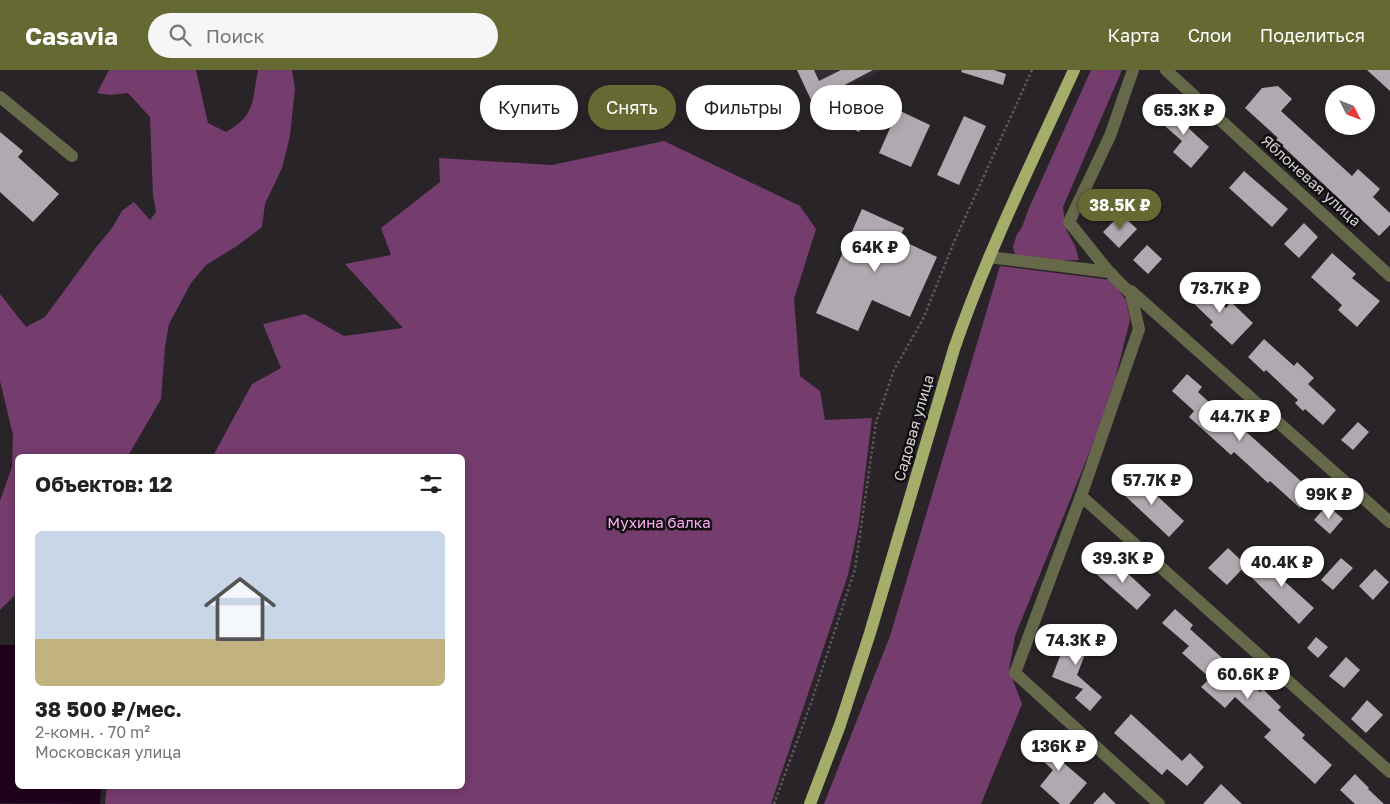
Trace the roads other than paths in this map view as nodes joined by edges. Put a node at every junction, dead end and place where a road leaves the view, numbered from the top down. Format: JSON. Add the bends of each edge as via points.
{"nodes":[{"id":1,"x":1074,"y":70,"type":"edge"},
{"id":2,"x":1133,"y":70,"type":"edge"},
{"id":3,"x":1166,"y":70,"type":"edge"},
{"id":4,"x":0,"y":97,"type":"edge"},
{"id":5,"x":72,"y":156,"type":"dead end"},
{"id":6,"x":989,"y":257,"type":"junction"},
{"id":7,"x":1110,"y":272,"type":"junction"},
{"id":8,"x":1390,"y":276,"type":"edge"},
{"id":9,"x":1081,"y":496,"type":"junction"},
{"id":10,"x":1390,"y":522,"type":"edge"},
{"id":11,"x":1390,"y":772,"type":"edge"},
{"id":12,"x":810,"y":804,"type":"edge"},
{"id":13,"x":1160,"y":804,"type":"edge"}],
"edges":[{"from":1,"to":6,"type":"main road","name":"Садовая улица"},
{"from":2,"to":7,"type":"street","via":[[1110,136],[1069,222]]},
{"from":3,"to":8,"type":"street","name":"Яблоневая улица"},
{"from":4,"to":5,"type":"street"},
{"from":6,"to":7,"type":"street"},
{"from":6,"to":12,"type":"main road","name":"Садовая улица","via":[[954,349],[870,633]]},
{"from":7,"to":9,"type":"street","via":[[1131,294],[1139,329]]},
{"from":7,"to":10,"type":"street"},
{"from":9,"to":11,"type":"street"},
{"from":9,"to":13,"type":"street","via":[[1015,673]]}]}
